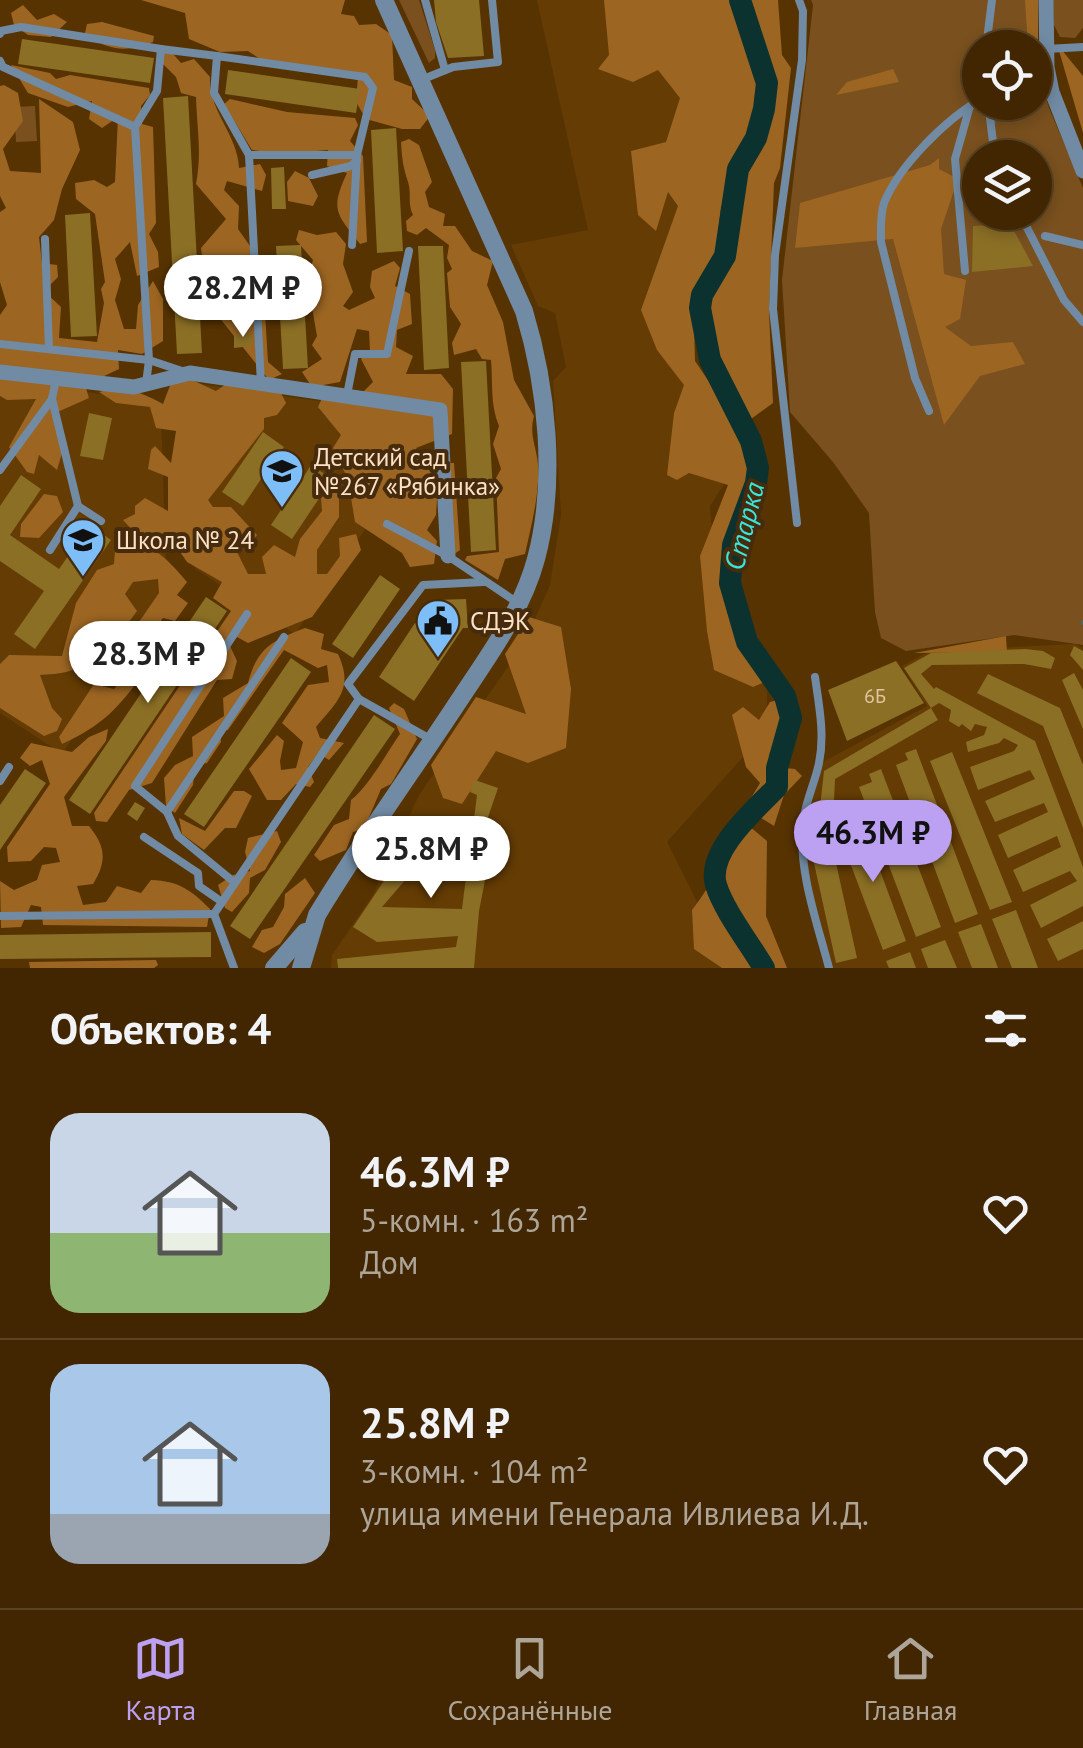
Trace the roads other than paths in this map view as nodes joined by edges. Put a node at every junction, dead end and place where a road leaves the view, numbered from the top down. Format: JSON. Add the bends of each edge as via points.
{"nodes":[{"id":1,"x":384,"y":0,"type":"edge"},
{"id":2,"x":424,"y":0,"type":"edge"},
{"id":3,"x":492,"y":0,"type":"edge"},
{"id":4,"x":799,"y":0,"type":"edge"},
{"id":5,"x":992,"y":0,"type":"edge"},
{"id":6,"x":1046,"y":0,"type":"edge"},
{"id":7,"x":988,"y":30,"type":"edge"},
{"id":8,"x":1046,"y":30,"type":"edge"},
{"id":9,"x":0,"y":31,"type":"edge"},
{"id":10,"x":1083,"y":47,"type":"edge"},
{"id":11,"x":162,"y":49,"type":"junction"},
{"id":12,"x":1052,"y":49,"type":"edge"},
{"id":13,"x":216,"y":56,"type":"junction"},
{"id":14,"x":0,"y":62,"type":"edge"},
{"id":15,"x":445,"y":70,"type":"junction"},
{"id":16,"x":421,"y":80,"type":"junction"},
{"id":17,"x":1052,"y":98,"type":"edge"},
{"id":18,"x":962,"y":112,"type":"edge"},
{"id":19,"x":966,"y":120,"type":"edge"},
{"id":20,"x":135,"y":126,"type":"junction"},
{"id":21,"x":249,"y":155,"type":"junction"},
{"id":22,"x":357,"y":158,"type":"junction"},
{"id":23,"x":1083,"y":172,"type":"edge"},
{"id":24,"x":312,"y":176,"type":"dead end"},
{"id":25,"x":1028,"y":230,"type":"edge"},
{"id":26,"x":1044,"y":236,"type":"dead end"},
{"id":27,"x":45,"y":239,"type":"dead end"},
{"id":28,"x":352,"y":245,"type":"dead end"},
{"id":29,"x":1083,"y":245,"type":"edge"},
{"id":30,"x":410,"y":251,"type":"dead end"},
{"id":31,"x":966,"y":272,"type":"dead end"},
{"id":32,"x":1083,"y":322,"type":"edge"},
{"id":33,"x":0,"y":344,"type":"edge"},
{"id":34,"x":49,"y":349,"type":"junction"},
{"id":35,"x":149,"y":360,"type":"junction"},
{"id":36,"x":0,"y":372,"type":"edge"},
{"id":37,"x":190,"y":374,"type":"junction"},
{"id":38,"x":56,"y":379,"type":"junction"},
{"id":39,"x":146,"y":384,"type":"junction"},
{"id":40,"x":261,"y":384,"type":"junction"},
{"id":41,"x":347,"y":395,"type":"junction"},
{"id":42,"x":52,"y":399,"type":"junction"},
{"id":43,"x":929,"y":411,"type":"dead end"},
{"id":44,"x":0,"y":470,"type":"edge"},
{"id":45,"x":78,"y":506,"type":"junction"},
{"id":46,"x":101,"y":521,"type":"dead end"},
{"id":47,"x":796,"y":523,"type":"dead end"},
{"id":48,"x":388,"y":524,"type":"dead end"},
{"id":49,"x":50,"y":550,"type":"dead end"},
{"id":50,"x":448,"y":556,"type":"junction"},
{"id":51,"x":484,"y":582,"type":"junction"},
{"id":52,"x":518,"y":604,"type":"junction"},
{"id":53,"x":246,"y":614,"type":"dead end"},
{"id":54,"x":284,"y":637,"type":"dead end"},
{"id":55,"x":815,"y":678,"type":"dead end"},
{"id":56,"x":360,"y":699,"type":"junction"},
{"id":57,"x":432,"y":740,"type":"junction"},
{"id":58,"x":10,"y":767,"type":"dead end"},
{"id":59,"x":0,"y":781,"type":"edge"},
{"id":60,"x":167,"y":812,"type":"junction"},
{"id":61,"x":144,"y":837,"type":"dead end"},
{"id":62,"x":234,"y":882,"type":"junction"},
{"id":63,"x":222,"y":902,"type":"junction"},
{"id":64,"x":214,"y":914,"type":"junction"},
{"id":65,"x":0,"y":916,"type":"edge"},
{"id":66,"x":311,"y":924,"type":"junction"},
{"id":67,"x":234,"y":968,"type":"edge"},
{"id":68,"x":274,"y":968,"type":"edge"},
{"id":69,"x":301,"y":968,"type":"edge"},
{"id":70,"x":829,"y":968,"type":"edge"}],
"edges":[{"from":1,"to":16,"type":"street"},
{"from":2,"to":15,"type":"lane"},
{"from":3,"to":15,"type":"lane","via":[[498,62]]},
{"from":4,"to":47,"type":"lane","via":[[802,60],[773,309]]},
{"from":5,"to":7,"type":"lane"},
{"from":6,"to":8,"type":"street"},
{"from":9,"to":11,"type":"lane","via":[[21,27]]},
{"from":10,"to":12,"type":"lane"},
{"from":11,"to":13,"type":"lane"},
{"from":11,"to":20,"type":"lane","via":[[157,91]]},
{"from":13,"to":21,"type":"lane","via":[[214,93]]},
{"from":13,"to":22,"type":"lane","via":[[365,77],[373,88]]},
{"from":14,"to":20,"type":"lane"},
{"from":15,"to":16,"type":"lane"},
{"from":16,"to":52,"type":"street","via":[[515,285],[538,363],[544,510],[536,559]]},
{"from":17,"to":23,"type":"street"},
{"from":18,"to":43,"type":"lane","via":[[910,163],[880,220],[911,361]]},
{"from":19,"to":31,"type":"lane","via":[[955,160]]},
{"from":20,"to":35,"type":"lane"},
{"from":21,"to":22,"type":"lane"},
{"from":21,"to":40,"type":"lane"},
{"from":22,"to":24,"type":"lane"},
{"from":22,"to":28,"type":"lane"},
{"from":25,"to":32,"type":"lane","via":[[1064,300]]},
{"from":26,"to":29,"type":"lane"},
{"from":27,"to":34,"type":"lane"},
{"from":30,"to":41,"type":"lane","via":[[387,354],[356,354]]},
{"from":33,"to":34,"type":"lane"},
{"from":34,"to":35,"type":"lane"},
{"from":35,"to":37,"type":"lane"},
{"from":35,"to":39,"type":"lane"},
{"from":36,"to":38,"type":"street"},
{"from":37,"to":39,"type":"street"},
{"from":37,"to":40,"type":"street"},
{"from":38,"to":39,"type":"street"},
{"from":38,"to":42,"type":"lane"},
{"from":40,"to":41,"type":"street"},
{"from":41,"to":50,"type":"street","via":[[440,410]]},
{"from":42,"to":44,"type":"lane"},
{"from":42,"to":45,"type":"lane"},
{"from":45,"to":46,"type":"lane"},
{"from":45,"to":49,"type":"lane"},
{"from":48,"to":50,"type":"lane"},
{"from":50,"to":51,"type":"lane"},
{"from":51,"to":52,"type":"lane"},
{"from":51,"to":56,"type":"lane","via":[[423,585],[348,684]]},
{"from":52,"to":57,"type":"street"},
{"from":53,"to":60,"type":"lane","via":[[134,786]]},
{"from":54,"to":60,"type":"lane"},
{"from":55,"to":70,"type":"lane","via":[[822,743],[803,850]]},
{"from":56,"to":57,"type":"lane"},
{"from":56,"to":62,"type":"lane"},
{"from":57,"to":66,"type":"street"},
{"from":58,"to":59,"type":"lane"},
{"from":60,"to":62,"type":"lane","via":[[178,836]]},
{"from":61,"to":63,"type":"lane","via":[[198,873],[198,886]]},
{"from":62,"to":63,"type":"lane"},
{"from":63,"to":64,"type":"lane"},
{"from":64,"to":65,"type":"lane"},
{"from":64,"to":67,"type":"lane"},
{"from":66,"to":68,"type":"street"},
{"from":66,"to":69,"type":"street"}]}
